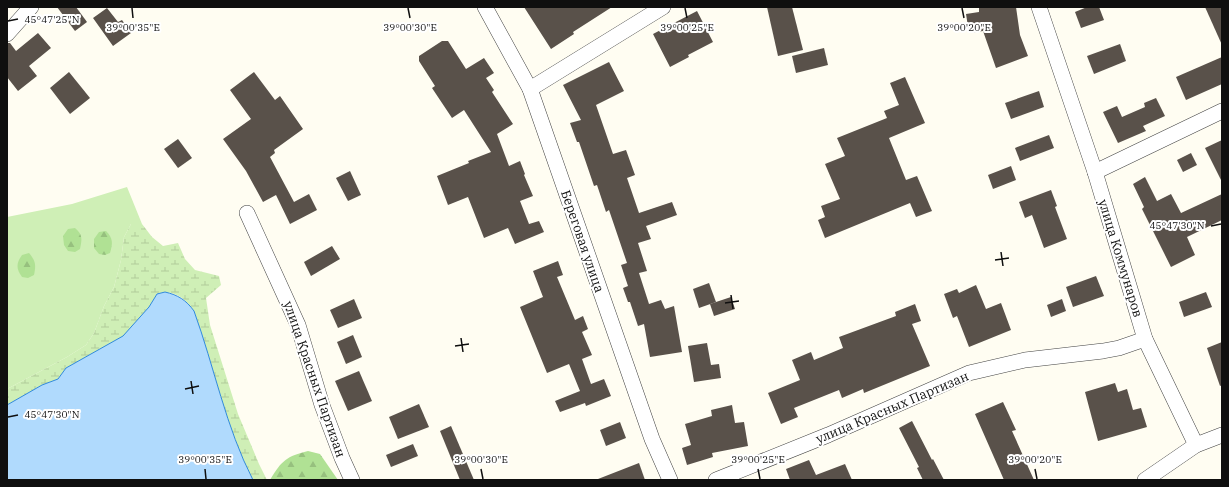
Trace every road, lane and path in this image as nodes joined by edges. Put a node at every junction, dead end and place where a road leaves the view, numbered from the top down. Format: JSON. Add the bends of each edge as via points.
{"nodes":[{"id":1,"x":31,"y":7,"type":"edge"},
{"id":2,"x":485,"y":7,"type":"edge"},
{"id":3,"x":663,"y":7,"type":"edge"},
{"id":4,"x":1039,"y":7,"type":"edge"},
{"id":5,"x":7,"y":34,"type":"edge"},
{"id":6,"x":530,"y":89,"type":"junction"},
{"id":7,"x":1222,"y":110,"type":"edge"},
{"id":8,"x":1095,"y":172,"type":"junction"},
{"id":9,"x":247,"y":213,"type":"dead end"},
{"id":10,"x":1145,"y":339,"type":"junction"},
{"id":11,"x":1222,"y":435,"type":"edge"},
{"id":12,"x":1196,"y":445,"type":"junction"},
{"id":13,"x":352,"y":480,"type":"edge"},
{"id":14,"x":670,"y":480,"type":"edge"},
{"id":15,"x":716,"y":480,"type":"edge"},
{"id":16,"x":1146,"y":480,"type":"edge"}],
"edges":[{"from":1,"to":5,"type":"street"},
{"from":2,"to":6,"type":"street","name":"Береговая улица"},
{"from":3,"to":6,"type":"street"},
{"from":4,"to":8,"type":"street","name":"улица Коммунаров"},
{"from":6,"to":14,"type":"street","name":"Береговая улица","via":[[652,438]]},
{"from":7,"to":8,"type":"street"},
{"from":8,"to":10,"type":"street","name":"улица Коммунаров"},
{"from":9,"to":13,"type":"street","name":"улица Красных Партизан","via":[[298,325],[322,405]]},
{"from":10,"to":12,"type":"street","name":"улица Коммунаров"},
{"from":10,"to":15,"type":"street","name":"улица Красных Партизан","via":[[1120,348],[1025,360],[969,373],[828,435]]},
{"from":11,"to":12,"type":"street"},
{"from":12,"to":16,"type":"street"}]}
